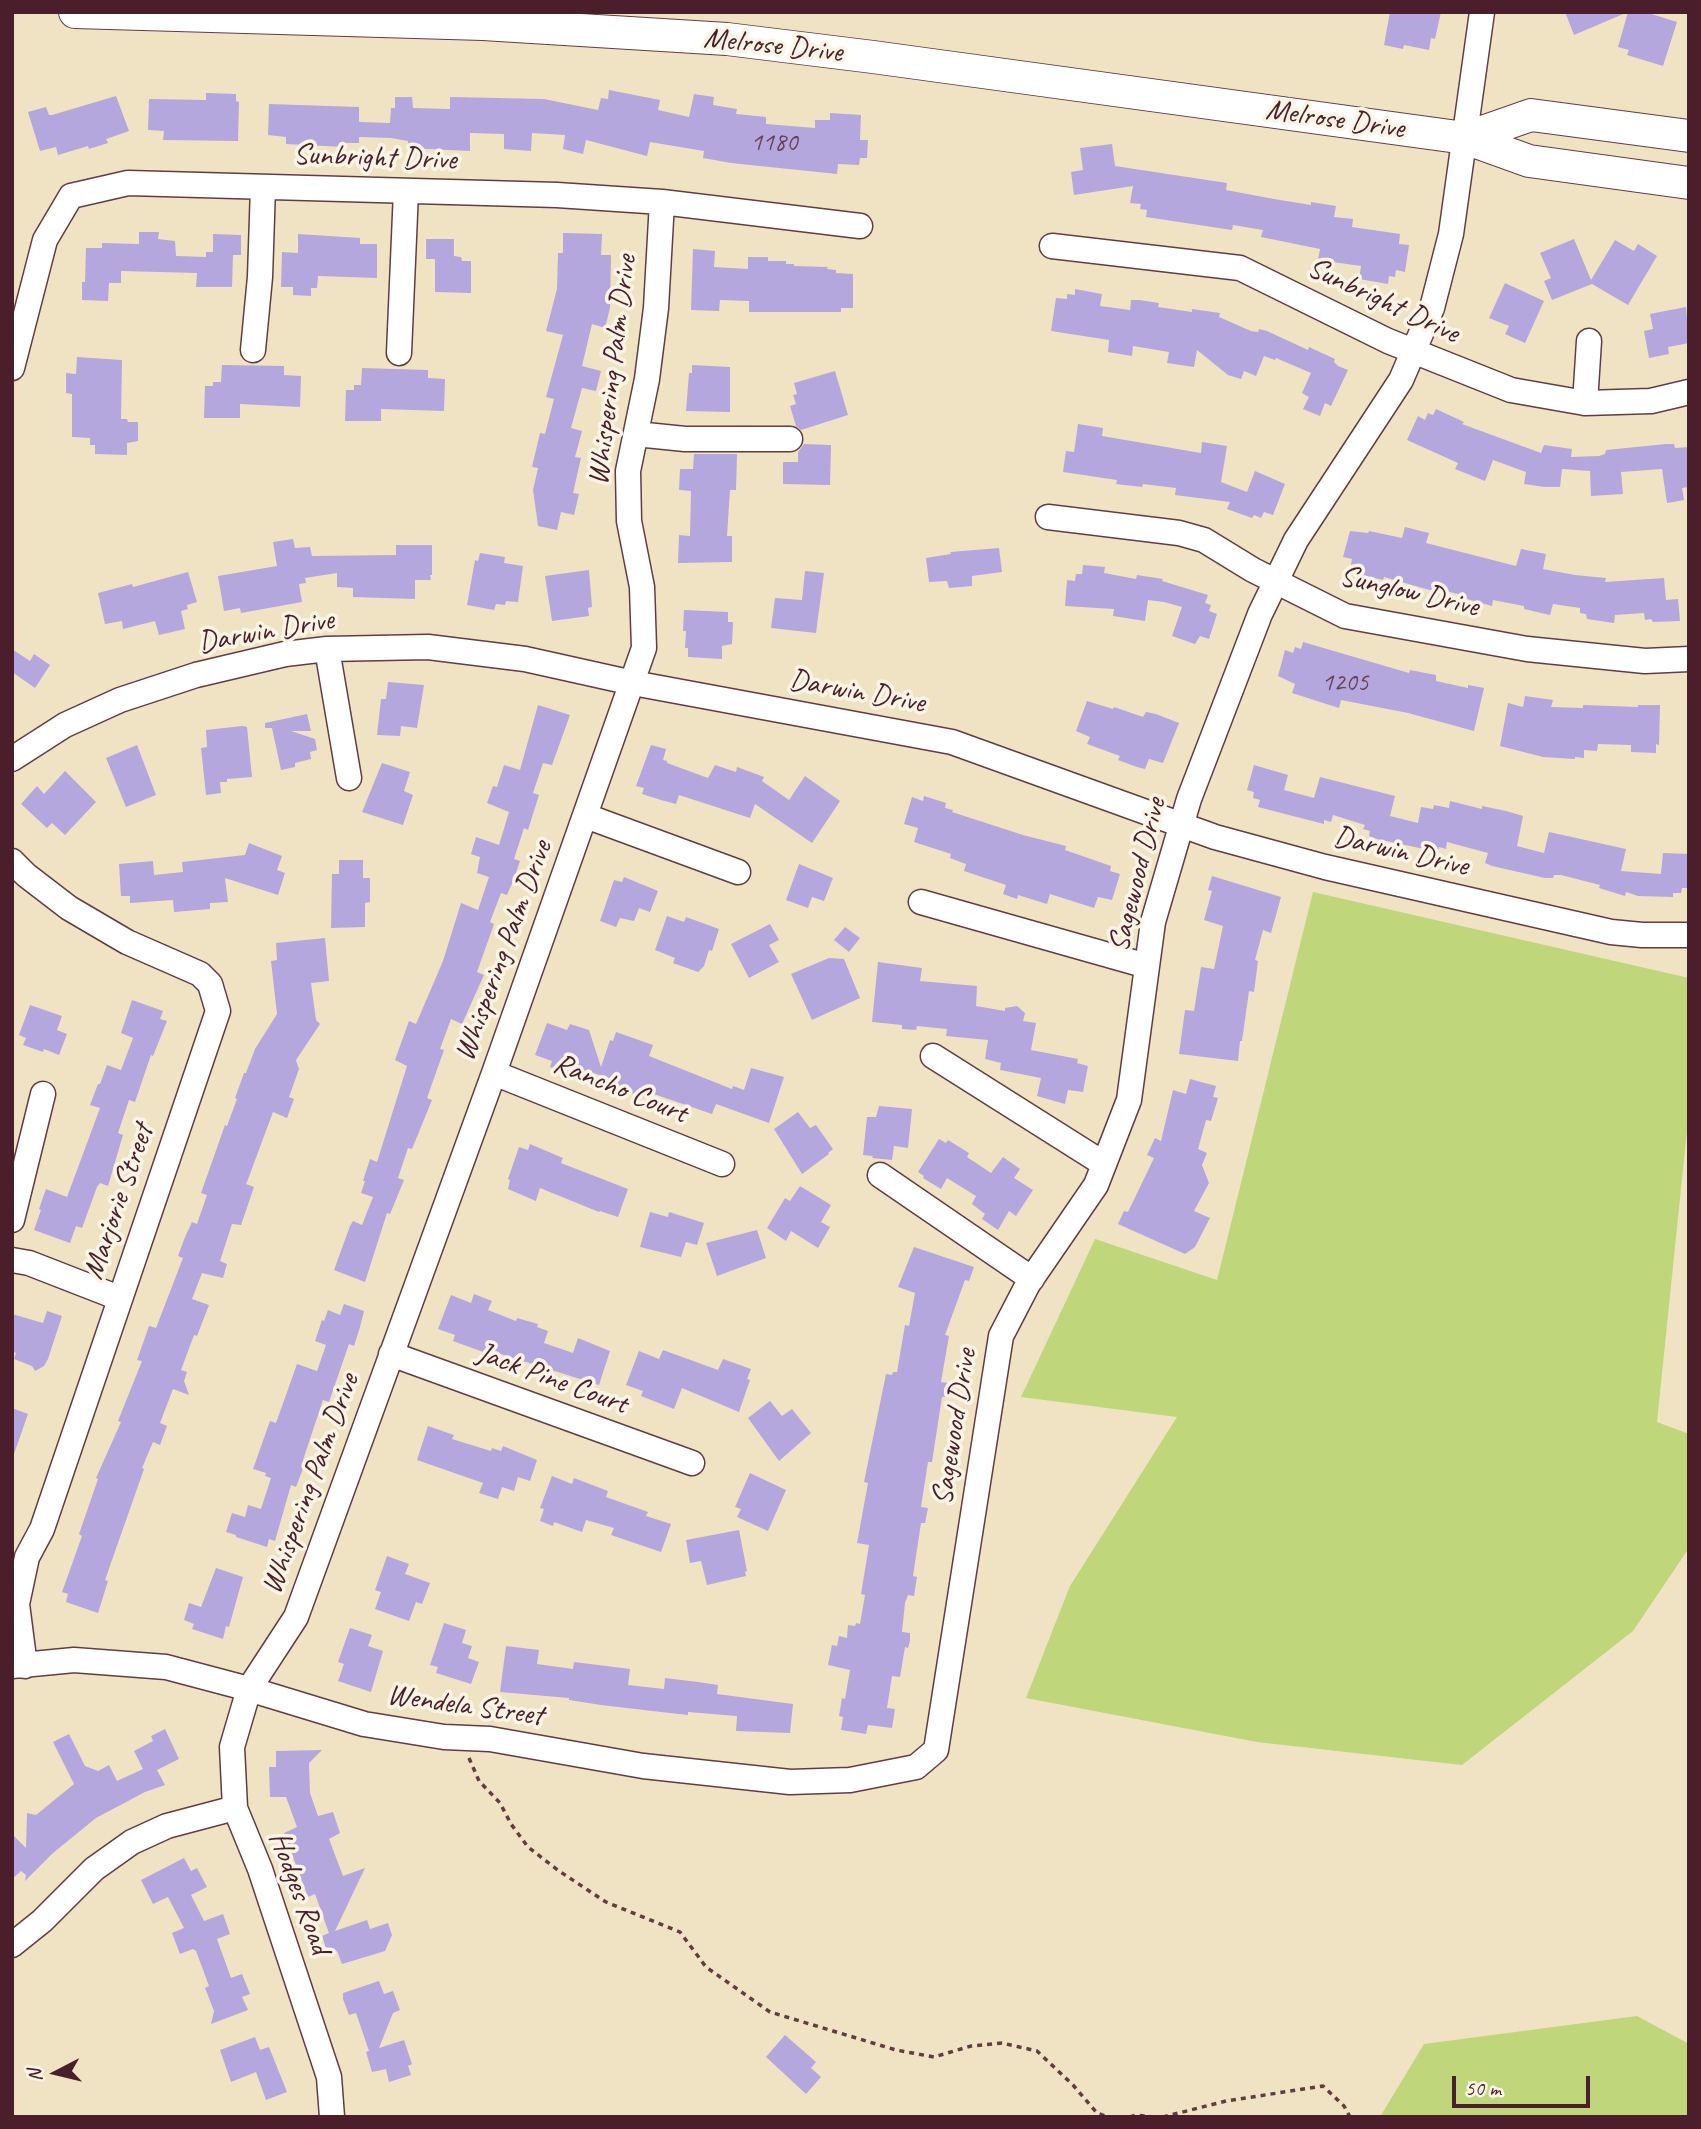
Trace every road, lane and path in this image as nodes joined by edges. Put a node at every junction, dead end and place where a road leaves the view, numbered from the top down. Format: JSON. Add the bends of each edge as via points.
{"nodes":[{"id":1,"x":75,"y":12,"type":"edge"},
{"id":2,"x":1482,"y":12,"type":"edge"},
{"id":3,"x":1689,"y":136,"type":"edge"},
{"id":4,"x":1465,"y":138,"type":"junction"},
{"id":5,"x":1689,"y":183,"type":"edge"},
{"id":6,"x":263,"y":187,"type":"junction"},
{"id":7,"x":406,"y":191,"type":"junction"},
{"id":8,"x":662,"y":202,"type":"junction"},
{"id":9,"x":860,"y":226,"type":"dead end"},
{"id":10,"x":1052,"y":246,"type":"dead end"},
{"id":11,"x":1589,"y":341,"type":"dead end"},
{"id":12,"x":253,"y":350,"type":"dead end"},
{"id":13,"x":1414,"y":352,"type":"junction"},
{"id":14,"x":399,"y":353,"type":"dead end"},
{"id":15,"x":12,"y":368,"type":"edge"},
{"id":16,"x":1689,"y":392,"type":"edge"},
{"id":17,"x":1585,"y":403,"type":"junction"},
{"id":18,"x":636,"y":434,"type":"junction"},
{"id":19,"x":789,"y":439,"type":"dead end"},
{"id":20,"x":1048,"y":517,"type":"dead end"},
{"id":21,"x":1276,"y":582,"type":"junction"},
{"id":22,"x":327,"y":649,"type":"junction"},
{"id":23,"x":1689,"y":659,"type":"edge"},
{"id":24,"x":633,"y":683,"type":"junction"},
{"id":25,"x":12,"y":759,"type":"edge"},
{"id":26,"x":349,"y":778,"type":"dead end"},
{"id":27,"x":586,"y":816,"type":"junction"},
{"id":28,"x":1181,"y":826,"type":"junction"},
{"id":29,"x":12,"y":861,"type":"edge"},
{"id":30,"x":738,"y":872,"type":"dead end"},
{"id":31,"x":921,"y":902,"type":"dead end"},
{"id":32,"x":1689,"y":935,"type":"edge"},
{"id":33,"x":1147,"y":966,"type":"junction"},
{"id":34,"x":933,"y":1056,"type":"dead end"},
{"id":35,"x":494,"y":1073,"type":"junction"},
{"id":36,"x":43,"y":1094,"type":"dead end"},
{"id":37,"x":722,"y":1164,"type":"dead end"},
{"id":38,"x":1104,"y":1164,"type":"junction"},
{"id":39,"x":880,"y":1175,"type":"dead end"},
{"id":40,"x":12,"y":1220,"type":"edge"},
{"id":41,"x":12,"y":1260,"type":"edge"},
{"id":42,"x":1032,"y":1279,"type":"junction"},
{"id":43,"x":118,"y":1298,"type":"junction"},
{"id":44,"x":391,"y":1354,"type":"junction"},
{"id":45,"x":692,"y":1463,"type":"dead end"},
{"id":46,"x":19,"y":1666,"type":"edge"},
{"id":47,"x":249,"y":1689,"type":"junction"},
{"id":48,"x":459,"y":1737,"type":"junction"},
{"id":49,"x":916,"y":1768,"type":"joint"},
{"id":50,"x":234,"y":1808,"type":"junction"},
{"id":51,"x":12,"y":1945,"type":"edge"},
{"id":52,"x":332,"y":2117,"type":"edge"},
{"id":53,"x":1108,"y":2117,"type":"edge"},
{"id":54,"x":1130,"y":2117,"type":"edge"},
{"id":55,"x":1153,"y":2117,"type":"edge"},
{"id":56,"x":1163,"y":2117,"type":"edge"},
{"id":57,"x":1350,"y":2117,"type":"edge"}],
"edges":[{"from":1,"to":4,"type":"main road","name":"Melrose Drive","via":[[484,24],[727,39]]},
{"from":2,"to":4,"type":"street","name":"Sagewood Drive"},
{"from":3,"to":4,"type":"main road","name":"Melrose Drive","via":[[1531,115]]},
{"from":4,"to":5,"type":"main road","name":"Melrose Drive","via":[[1529,161]]},
{"from":4,"to":13,"type":"street","name":"Sagewood Drive","via":[[1448,247],[1433,308]]},
{"from":6,"to":7,"type":"street","name":"Sunbright Drive"},
{"from":6,"to":12,"type":"street"},
{"from":6,"to":15,"type":"street","name":"Sunbright Drive","via":[[128,183],[71,196],[46,240]]},
{"from":7,"to":8,"type":"street","name":"Sunbright Drive"},
{"from":7,"to":14,"type":"street"},
{"from":8,"to":9,"type":"street","name":"Sunbright Drive"},
{"from":8,"to":18,"type":"street","name":"Whispering Palm Drive","via":[[656,308]]},
{"from":10,"to":13,"type":"street","name":"Sunbright Drive","via":[[1240,268]]},
{"from":11,"to":17,"type":"street"},
{"from":13,"to":17,"type":"street","name":"Sunbright Drive","via":[[1511,390]]},
{"from":13,"to":21,"type":"street","name":"Sagewood Drive","via":[[1401,380],[1296,540]]},
{"from":16,"to":17,"type":"street","name":"Sunbright Drive","via":[[1651,401]]},
{"from":18,"to":19,"type":"street"},
{"from":18,"to":24,"type":"street","name":"Whispering Palm Drive","via":[[628,471],[629,520],[642,587],[644,648]]},
{"from":20,"to":21,"type":"street","name":"Sunglow Drive","via":[[1204,540]]},
{"from":21,"to":23,"type":"street","name":"Sunglow Drive","via":[[1345,616],[1527,649],[1645,660]]},
{"from":21,"to":28,"type":"street","name":"Sagewood Drive"},
{"from":22,"to":24,"type":"street","name":"Darwin Drive","via":[[428,647],[525,659]]},
{"from":22,"to":25,"type":"street","name":"Darwin Drive","via":[[196,675],[120,701],[65,725]]},
{"from":22,"to":26,"type":"street"},
{"from":24,"to":27,"type":"street","name":"Whispering Palm Drive"},
{"from":24,"to":28,"type":"street","name":"Darwin Drive","via":[[952,742]]},
{"from":27,"to":30,"type":"street"},
{"from":27,"to":35,"type":"street","name":"Whispering Palm Drive"},
{"from":28,"to":32,"type":"street","name":"Darwin Drive","via":[[1325,867],[1576,925],[1642,935]]},
{"from":28,"to":33,"type":"street","name":"Sagewood Drive","via":[[1153,922]]},
{"from":29,"to":43,"type":"street","name":"Marjorie Street","via":[[69,908],[127,943],[200,974],[211,984],[218,1011]]},
{"from":31,"to":33,"type":"street"},
{"from":33,"to":38,"type":"street","name":"Sagewood Drive","via":[[1129,1100]]},
{"from":34,"to":38,"type":"street"},
{"from":35,"to":37,"type":"street","name":"Rancho Court"},
{"from":35,"to":44,"type":"street","name":"Whispering Palm Drive"},
{"from":36,"to":40,"type":"street"},
{"from":38,"to":42,"type":"street","name":"Sagewood Drive","via":[[1096,1185]]},
{"from":39,"to":42,"type":"street"},
{"from":41,"to":43,"type":"street"},
{"from":42,"to":49,"type":"street","name":"Sagewood Drive","via":[[1001,1336],[936,1750]]},
{"from":43,"to":46,"type":"street","name":"Marjorie Street","via":[[41,1529],[27,1557],[18,1604]]},
{"from":44,"to":45,"type":"street","name":"Jack Pine Court"},
{"from":44,"to":47,"type":"street","name":"Whispering Palm Drive","via":[[296,1617]]},
{"from":46,"to":47,"type":"street","name":"Wendela Street","via":[[74,1660],[166,1667]]},
{"from":47,"to":48,"type":"street","name":"Wendela Street","via":[[364,1724]]},
{"from":47,"to":50,"type":"street","name":"Hodges Road","via":[[232,1747]]},
{"from":48,"to":49,"type":"street","name":"Wendela Street","via":[[643,1766],[790,1782],[850,1780]]},
{"from":48,"to":53,"type":"path","via":[[479,1781],[500,1803],[528,1847],[606,1902],[680,1932],[706,1967],[771,2012],[934,2057],[1002,2043],[1037,2051],[1097,2113]]},
{"from":50,"to":51,"type":"street","via":[[167,1826],[132,1842],[94,1869]]},
{"from":50,"to":52,"type":"street","name":"Hodges Road","via":[[260,1869],[329,2077]]},
{"from":54,"to":55,"type":"path"},
{"from":56,"to":57,"type":"path","via":[[1226,2101],[1323,2086]]}]}
